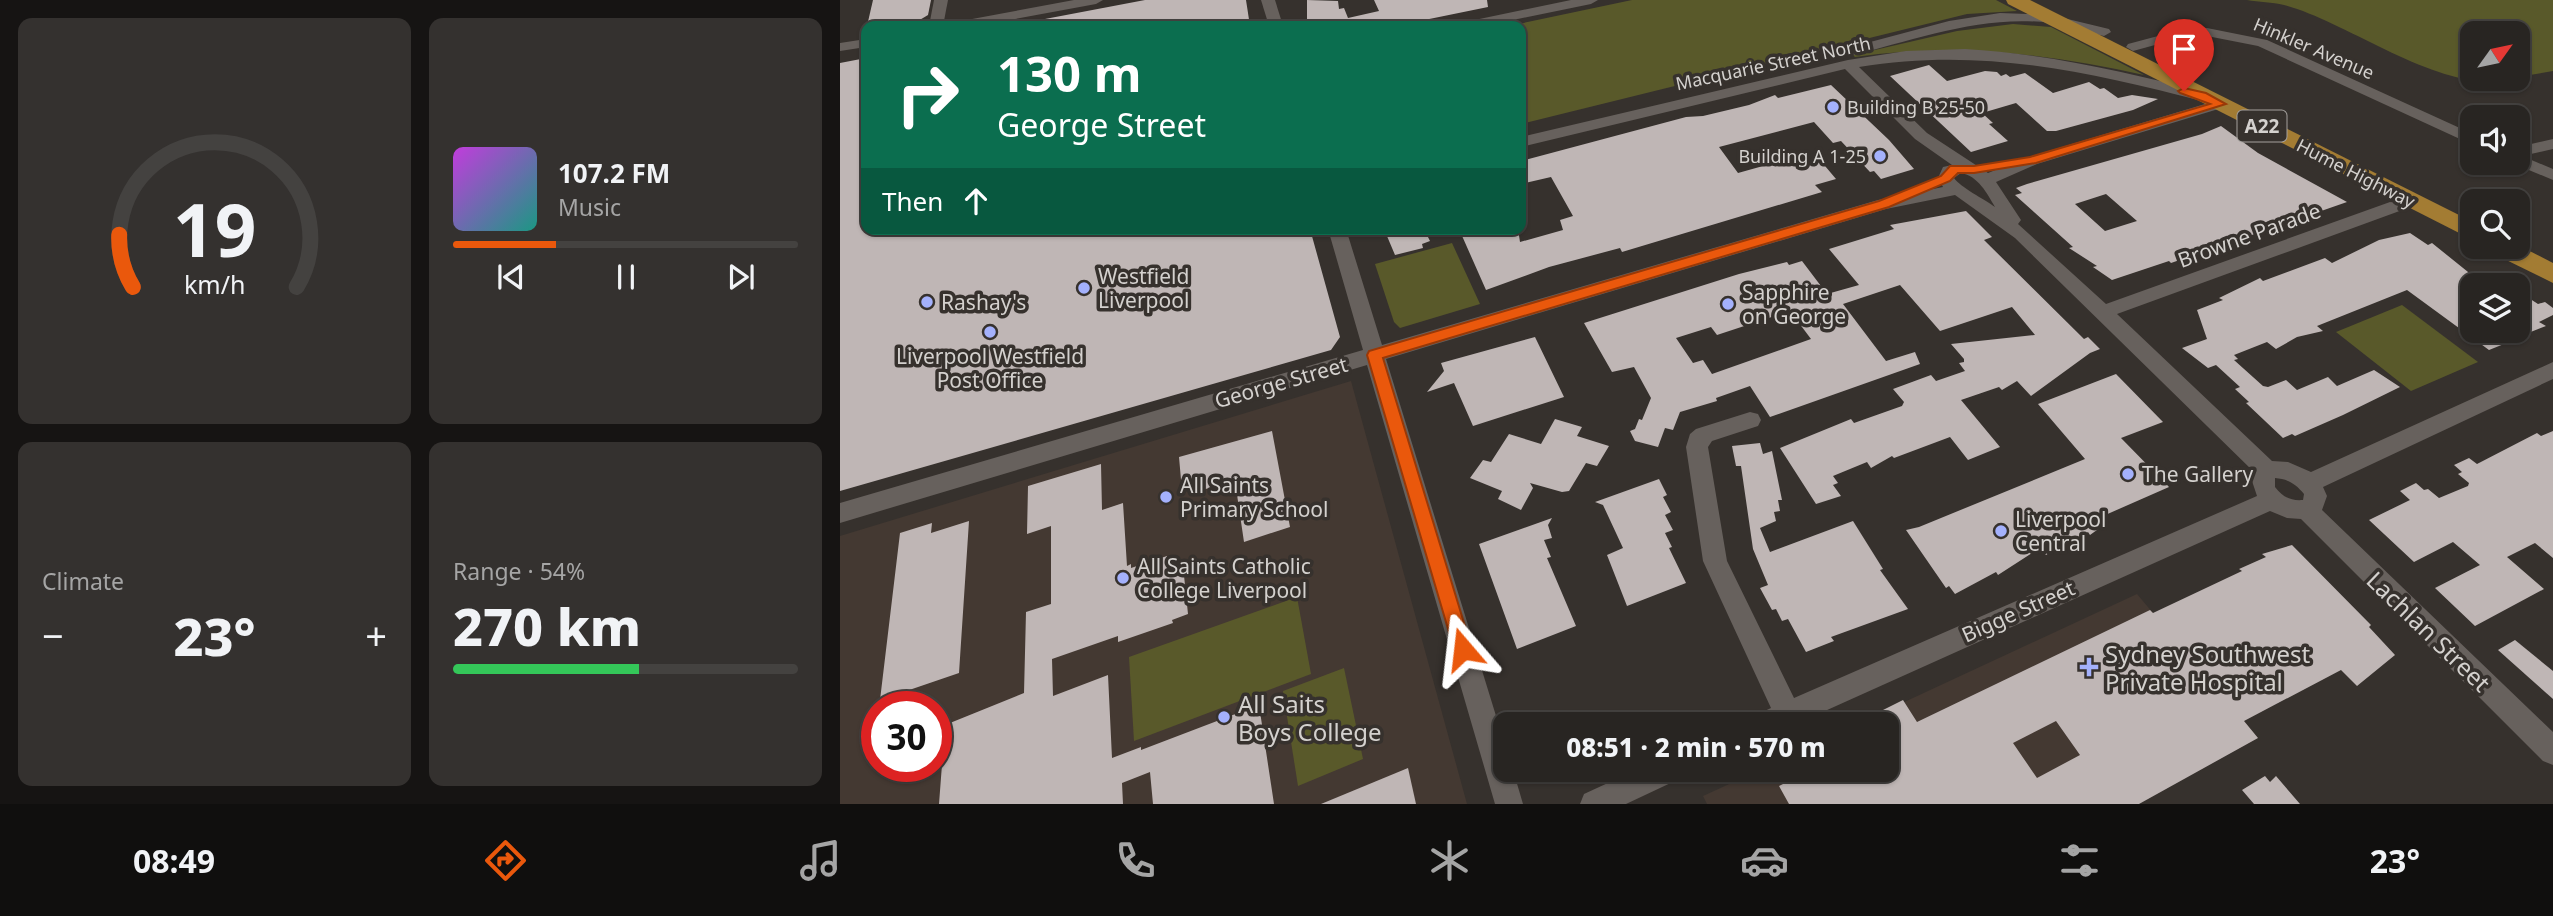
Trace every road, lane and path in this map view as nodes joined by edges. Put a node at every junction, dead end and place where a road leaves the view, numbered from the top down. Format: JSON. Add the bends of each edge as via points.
{"nodes":[{"id":1,"x":941,"y":0,"type":"edge"},
{"id":2,"x":1049,"y":0,"type":"edge"},
{"id":3,"x":1096,"y":0,"type":"edge"},
{"id":4,"x":1268,"y":0,"type":"edge"},
{"id":5,"x":1591,"y":0,"type":"edge"},
{"id":6,"x":2015,"y":0,"type":"edge"},
{"id":7,"x":1073,"y":2,"type":"edge"},
{"id":8,"x":2046,"y":10,"type":"edge"},
{"id":9,"x":1033,"y":11,"type":"junction"},
{"id":10,"x":937,"y":21,"type":"edge"},
{"id":11,"x":982,"y":21,"type":"edge"},
{"id":12,"x":1274,"y":21,"type":"edge"},
{"id":13,"x":1489,"y":21,"type":"edge"},
{"id":14,"x":861,"y":44,"type":"edge"},
{"id":15,"x":840,"y":47,"type":"edge"},
{"id":16,"x":2133,"y":47,"type":"junction"},
{"id":17,"x":1848,"y":64,"type":"junction"},
{"id":18,"x":2211,"y":100,"type":"junction"},
{"id":19,"x":1526,"y":133,"type":"edge"},
{"id":20,"x":2460,"y":134,"type":"edge"},
{"id":21,"x":1921,"y":136,"type":"junction"},
{"id":22,"x":1526,"y":141,"type":"edge"},
{"id":23,"x":2553,"y":144,"type":"edge"},
{"id":24,"x":2530,"y":149,"type":"edge"},
{"id":25,"x":2530,"y":165,"type":"edge"},
{"id":26,"x":1979,"y":175,"type":"junction"},
{"id":27,"x":2553,"y":175,"type":"edge"},
{"id":28,"x":1953,"y":184,"type":"junction"},
{"id":29,"x":2410,"y":201,"type":"junction"},
{"id":30,"x":2460,"y":211,"type":"edge"},
{"id":31,"x":2460,"y":226,"type":"edge"},
{"id":32,"x":2021,"y":233,"type":"junction"},
{"id":33,"x":1339,"y":235,"type":"edge"},
{"id":34,"x":2530,"y":247,"type":"edge"},
{"id":35,"x":2553,"y":258,"type":"edge"},
{"id":36,"x":2524,"y":259,"type":"edge"},
{"id":37,"x":2553,"y":274,"type":"edge"},
{"id":38,"x":2103,"y":313,"type":"junction"},
{"id":39,"x":1375,"y":355,"type":"junction"},
{"id":40,"x":2553,"y":370,"type":"edge"},
{"id":41,"x":1750,"y":420,"type":"dead end"},
{"id":42,"x":2268,"y":471,"type":"junction"},
{"id":43,"x":2309,"y":482,"type":"junction"},
{"id":44,"x":2272,"y":500,"type":"junction"},
{"id":45,"x":2306,"y":510,"type":"junction"},
{"id":46,"x":840,"y":513,"type":"edge"},
{"id":47,"x":1774,"y":712,"type":"edge"},
{"id":48,"x":1795,"y":712,"type":"edge"},
{"id":49,"x":2553,"y":751,"type":"edge"},
{"id":50,"x":1641,"y":782,"type":"edge"},
{"id":51,"x":1509,"y":804,"type":"edge"},
{"id":52,"x":1594,"y":804,"type":"edge"}],
"edges":[{"from":1,"to":10,"type":"street"},
{"from":2,"to":9,"type":"street"},
{"from":3,"to":7,"type":"street"},
{"from":4,"to":12,"type":"street"},
{"from":5,"to":13,"type":"street"},
{"from":6,"to":8,"type":"highway","number":"A22"},
{"from":7,"to":9,"type":"street"},
{"from":8,"to":16,"type":"highway","name":"Hume Highway","number":"A22"},
{"from":8,"to":18,"type":"highway","name":"Hume Highway","number":"A22"},
{"from":8,"to":19,"type":"street","name":"Macquarie Street North","via":[[1946,26]]},
{"from":9,"to":11,"type":"street"},
{"from":14,"to":15,"type":"street"},
{"from":16,"to":20,"type":"street","name":"Hinkler Avenue","via":[[2188,32],[2262,43]]},
{"from":16,"to":30,"type":"highway","name":"Hume Highway","number":"A22"},
{"from":17,"to":18,"type":"street","name":"Macquarie Street North","via":[[1932,54],[2022,58],[2104,72]]},
{"from":17,"to":21,"type":"street"},
{"from":17,"to":22,"type":"street","name":"Macquarie Street North"},
{"from":18,"to":26,"type":"street"},
{"from":18,"to":29,"type":"highway","name":"Hume Highway","number":"A22"},
{"from":21,"to":26,"type":"street"},
{"from":21,"to":28,"type":"street"},
{"from":23,"to":24,"type":"street"},
{"from":25,"to":27,"type":"street"},
{"from":26,"to":28,"type":"street","via":[[1954,169]]},
{"from":26,"to":28,"type":"street","via":[[1982,190]]},
{"from":26,"to":32,"type":"street"},
{"from":28,"to":32,"type":"street"},
{"from":28,"to":39,"type":"street","name":"George Street"},
{"from":29,"to":31,"type":"highway","name":"Hume Highway","number":"A22"},
{"from":29,"to":38,"type":"street","name":"Browne Parade"},
{"from":32,"to":38,"type":"street"},
{"from":33,"to":39,"type":"street"},
{"from":34,"to":35,"type":"highway"},
{"from":36,"to":37,"type":"highway"},
{"from":38,"to":42,"type":"street"},
{"from":39,"to":46,"type":"street","name":"George Street"},
{"from":39,"to":51,"type":"street"},
{"from":40,"to":43,"type":"street"},
{"from":41,"to":47,"type":"street","via":[[1704,435],[1697,447],[1714,561]]},
{"from":42,"to":43,"type":"street","via":[[2284,469]]},
{"from":42,"to":44,"type":"street","via":[[2262,483]]},
{"from":43,"to":45,"type":"street","via":[[2316,502]]},
{"from":44,"to":45,"type":"street","via":[[2285,508]]},
{"from":44,"to":48,"type":"street","name":"Bigge Street"},
{"from":45,"to":49,"type":"street","name":"Lachlan Street"},
{"from":50,"to":52,"type":"street"}]}
